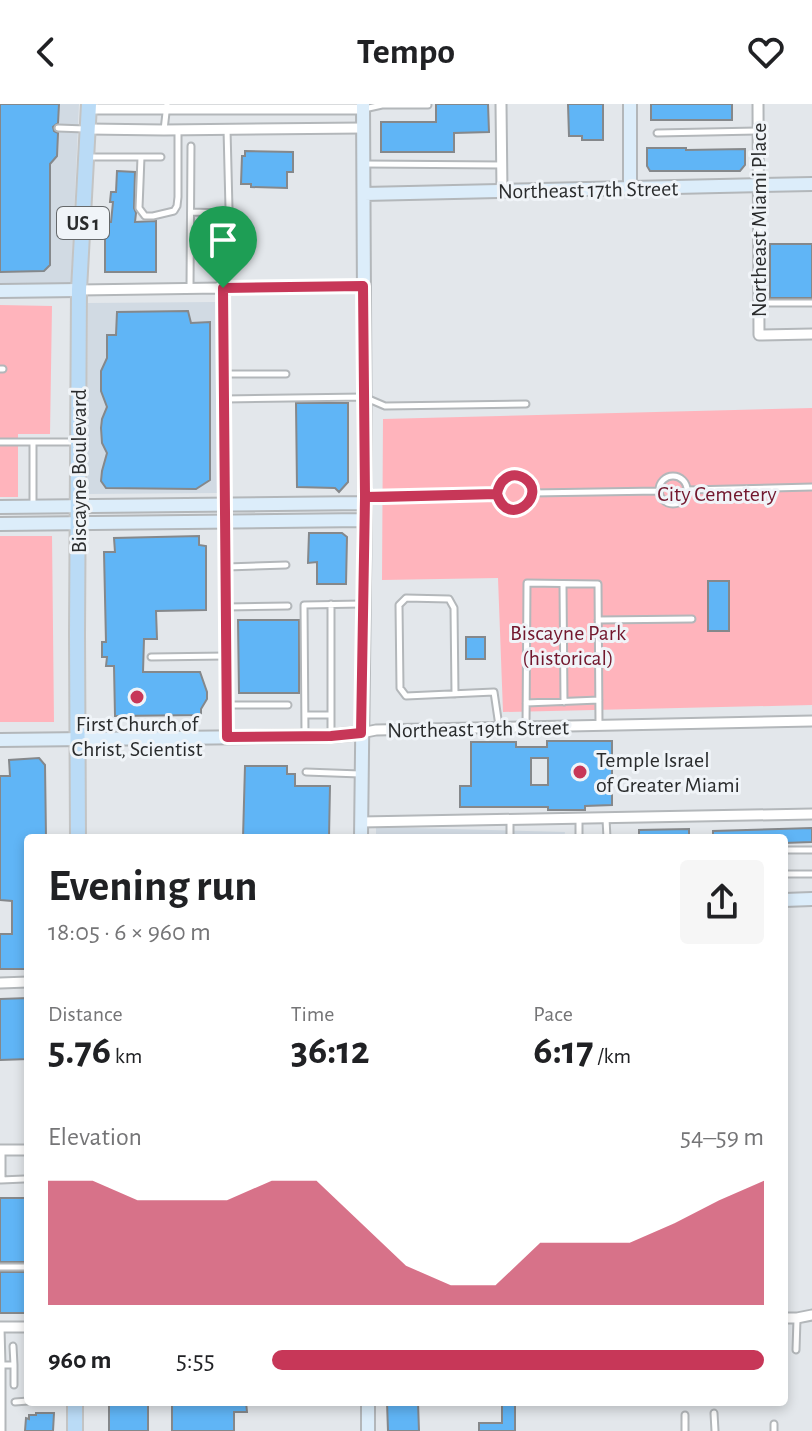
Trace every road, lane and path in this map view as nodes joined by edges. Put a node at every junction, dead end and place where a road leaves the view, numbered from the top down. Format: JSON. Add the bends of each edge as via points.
{"nodes":[{"id":1,"x":501,"y":104,"type":"edge"},
{"id":2,"x":630,"y":104,"type":"edge"},
{"id":3,"x":758,"y":104,"type":"edge"},
{"id":4,"x":428,"y":105,"type":"edge"},
{"id":5,"x":363,"y":106,"type":"edge"},
{"id":6,"x":89,"y":107,"type":"edge"},
{"id":7,"x":166,"y":107,"type":"edge"},
{"id":8,"x":58,"y":128,"type":"dead end"},
{"id":9,"x":363,"y":128,"type":"junction"},
{"id":10,"x":88,"y":129,"type":"junction"},
{"id":11,"x":227,"y":129,"type":"junction"},
{"id":12,"x":164,"y":130,"type":"junction"},
{"id":13,"x":178,"y":130,"type":"junction"},
{"id":14,"x":758,"y":131,"type":"junction"},
{"id":15,"x":657,"y":133,"type":"dead end"},
{"id":16,"x":191,"y":146,"type":"dead end"},
{"id":17,"x":87,"y":156,"type":"junction"},
{"id":18,"x":141,"y":157,"type":"junction"},
{"id":19,"x":161,"y":157,"type":"dead end"},
{"id":20,"x":364,"y":164,"type":"junction"},
{"id":21,"x":502,"y":165,"type":"junction"},
{"id":22,"x":812,"y":184,"type":"edge"},
{"id":23,"x":758,"y":186,"type":"junction"},
{"id":24,"x":630,"y":188,"type":"junction"},
{"id":25,"x":502,"y":191,"type":"junction"},
{"id":26,"x":364,"y":194,"type":"junction"},
{"id":27,"x":191,"y":212,"type":"junction"},
{"id":28,"x":363,"y":286,"type":"junction"},
{"id":29,"x":190,"y":288,"type":"junction"},
{"id":30,"x":223,"y":288,"type":"junction"},
{"id":31,"x":79,"y":290,"type":"junction"},
{"id":32,"x":0,"y":291,"type":"edge"},
{"id":33,"x":758,"y":303,"type":"junction"},
{"id":34,"x":812,"y":303,"type":"edge"},
{"id":35,"x":812,"y":334,"type":"edge"},
{"id":36,"x":224,"y":374,"type":"junction"},
{"id":37,"x":286,"y":374,"type":"dead end"},
{"id":38,"x":364,"y":397,"type":"junction"},
{"id":39,"x":224,"y":399,"type":"junction"},
{"id":40,"x":526,"y":404,"type":"dead end"},
{"id":41,"x":0,"y":442,"type":"edge"},
{"id":42,"x":33,"y":442,"type":"junction"},
{"id":43,"x":78,"y":442,"type":"junction"},
{"id":44,"x":812,"y":487,"type":"edge"},
{"id":45,"x":688,"y":490,"type":"junction"},
{"id":46,"x":659,"y":491,"type":"junction"},
{"id":47,"x":532,"y":493,"type":"junction"},
{"id":48,"x":497,"y":494,"type":"junction"},
{"id":49,"x":364,"y":500,"type":"junction"},
{"id":50,"x":226,"y":505,"type":"junction"},
{"id":51,"x":78,"y":506,"type":"junction"},
{"id":52,"x":0,"y":507,"type":"edge"},
{"id":53,"x":33,"y":507,"type":"junction"},
{"id":54,"x":364,"y":520,"type":"junction"},
{"id":55,"x":226,"y":522,"type":"junction"},
{"id":56,"x":78,"y":523,"type":"junction"},
{"id":57,"x":0,"y":524,"type":"edge"},
{"id":58,"x":286,"y":565,"type":"dead end"},
{"id":59,"x":226,"y":567,"type":"junction"},
{"id":60,"x":563,"y":584,"type":"junction"},
{"id":61,"x":331,"y":604,"type":"junction"},
{"id":62,"x":364,"y":604,"type":"junction"},
{"id":63,"x":288,"y":606,"type":"dead end"},
{"id":64,"x":226,"y":607,"type":"junction"},
{"id":65,"x":692,"y":619,"type":"dead end"},
{"id":66,"x":598,"y":620,"type":"junction"},
{"id":67,"x":227,"y":656,"type":"junction"},
{"id":68,"x":151,"y":657,"type":"dead end"},
{"id":69,"x":455,"y":694,"type":"junction"},
{"id":70,"x":599,"y":700,"type":"junction"},
{"id":71,"x":564,"y":702,"type":"junction"},
{"id":72,"x":526,"y":703,"type":"junction"},
{"id":73,"x":227,"y":705,"type":"junction"},
{"id":74,"x":288,"y":705,"type":"dead end"},
{"id":75,"x":305,"y":715,"type":"junction"},
{"id":76,"x":331,"y":715,"type":"junction"},
{"id":77,"x":812,"y":721,"type":"edge"},
{"id":78,"x":599,"y":725,"type":"junction"},
{"id":79,"x":499,"y":727,"type":"junction"},
{"id":80,"x":526,"y":727,"type":"junction"},
{"id":81,"x":361,"y":733,"type":"junction"},
{"id":82,"x":305,"y":736,"type":"junction"},
{"id":83,"x":331,"y":736,"type":"junction"},
{"id":84,"x":227,"y":737,"type":"junction"},
{"id":85,"x":78,"y":739,"type":"junction"},
{"id":86,"x":0,"y":740,"type":"edge"},
{"id":87,"x":306,"y":772,"type":"dead end"},
{"id":88,"x":361,"y":774,"type":"junction"},
{"id":89,"x":812,"y":814,"type":"edge"},
{"id":90,"x":606,"y":818,"type":"junction"},
{"id":91,"x":579,"y":819,"type":"junction"},
{"id":92,"x":510,"y":820,"type":"junction"},
{"id":93,"x":361,"y":822,"type":"junction"},
{"id":94,"x":78,"y":834,"type":"edge"},
{"id":95,"x":361,"y":834,"type":"edge"},
{"id":96,"x":510,"y":834,"type":"edge"},
{"id":97,"x":579,"y":834,"type":"edge"},
{"id":98,"x":607,"y":834,"type":"edge"},
{"id":99,"x":788,"y":850,"type":"edge"},
{"id":100,"x":812,"y":850,"type":"edge"},
{"id":101,"x":788,"y":874,"type":"edge"},
{"id":102,"x":812,"y":874,"type":"edge"},
{"id":103,"x":812,"y":899,"type":"edge"},
{"id":104,"x":788,"y":900,"type":"edge"},
{"id":105,"x":24,"y":982,"type":"edge"},
{"id":106,"x":0,"y":983,"type":"edge"},
{"id":107,"x":1,"y":1150,"type":"edge"},
{"id":108,"x":24,"y":1150,"type":"edge"},
{"id":109,"x":24,"y":1179,"type":"dead end"},
{"id":110,"x":1,"y":1180,"type":"edge"},
{"id":111,"x":0,"y":1267,"type":"edge"},
{"id":112,"x":24,"y":1267,"type":"edge"},
{"id":113,"x":812,"y":1315,"type":"edge"},
{"id":114,"x":788,"y":1318,"type":"edge"},
{"id":115,"x":797,"y":1318,"type":"junction"},
{"id":116,"x":1,"y":1327,"type":"edge"},
{"id":117,"x":24,"y":1327,"type":"edge"},
{"id":118,"x":13,"y":1346,"type":"dead end"},
{"id":119,"x":796,"y":1350,"type":"dead end"},
{"id":120,"x":2,"y":1365,"type":"edge"},
{"id":121,"x":14,"y":1365,"type":"junction"},
{"id":122,"x":14,"y":1385,"type":"dead end"},
{"id":123,"x":24,"y":1401,"type":"edge"},
{"id":124,"x":15,"y":1402,"type":"dead end"},
{"id":125,"x":75,"y":1406,"type":"edge"},
{"id":126,"x":368,"y":1406,"type":"edge"},
{"id":127,"x":714,"y":1413,"type":"dead end"},
{"id":128,"x":685,"y":1415,"type":"dead end"},
{"id":129,"x":2,"y":1431,"type":"edge"},
{"id":130,"x":75,"y":1431,"type":"edge"},
{"id":131,"x":368,"y":1431,"type":"edge"},
{"id":132,"x":685,"y":1431,"type":"edge"},
{"id":133,"x":715,"y":1431,"type":"edge"}],
"edges":[{"from":1,"to":21,"type":"street"},
{"from":2,"to":24,"type":"main road"},
{"from":3,"to":14,"type":"street","name":"Northeast Miami Place"},
{"from":4,"to":5,"type":"lane"},
{"from":5,"to":7,"type":"street"},
{"from":5,"to":9,"type":"main road"},
{"from":6,"to":7,"type":"street"},
{"from":6,"to":10,"type":"main road","name":"Biscayne Boulevard","number":"US 1"},
{"from":7,"to":12,"type":"lane"},
{"from":8,"to":10,"type":"lane"},
{"from":9,"to":11,"type":"street"},
{"from":9,"to":20,"type":"main road"},
{"from":10,"to":12,"type":"street"},
{"from":10,"to":17,"type":"main road","name":"Biscayne Boulevard","number":"US 1"},
{"from":11,"to":13,"type":"street"},
{"from":11,"to":27,"type":"lane","via":[[229,209]]},
{"from":12,"to":13,"type":"street"},
{"from":13,"to":18,"type":"lane","via":[[174,211],[153,216],[140,212]]},
{"from":14,"to":15,"type":"lane"},
{"from":14,"to":23,"type":"street","name":"Northeast Miami Place"},
{"from":16,"to":27,"type":"lane"},
{"from":17,"to":18,"type":"lane"},
{"from":17,"to":31,"type":"main road","name":"Biscayne Boulevard","number":"US 1"},
{"from":18,"to":19,"type":"lane"},
{"from":20,"to":21,"type":"lane"},
{"from":20,"to":26,"type":"main road"},
{"from":21,"to":25,"type":"street"},
{"from":22,"to":23,"type":"main road","name":"Northeast 17th Street"},
{"from":23,"to":24,"type":"main road","name":"Northeast 17th Street"},
{"from":23,"to":33,"type":"street","name":"Northeast Miami Place"},
{"from":24,"to":25,"type":"main road","name":"Northeast 17th Street"},
{"from":25,"to":26,"type":"main road","name":"Northeast 17th Street"},
{"from":26,"to":28,"type":"main road"},
{"from":27,"to":29,"type":"lane"},
{"from":28,"to":30,"type":"street"},
{"from":28,"to":38,"type":"main road"},
{"from":29,"to":30,"type":"street"},
{"from":29,"to":31,"type":"street"},
{"from":30,"to":36,"type":"street"},
{"from":31,"to":32,"type":"main road"},
{"from":31,"to":43,"type":"main road","name":"Biscayne Boulevard","number":"US 1"},
{"from":33,"to":34,"type":"lane"},
{"from":33,"to":35,"type":"street","name":"Northeast Miami Place","via":[[759,335]]},
{"from":36,"to":37,"type":"lane"},
{"from":36,"to":39,"type":"street"},
{"from":38,"to":39,"type":"lane"},
{"from":38,"to":40,"type":"lane","via":[[385,406]]},
{"from":38,"to":49,"type":"main road"},
{"from":39,"to":50,"type":"street"},
{"from":41,"to":42,"type":"lane"},
{"from":42,"to":43,"type":"lane"},
{"from":42,"to":53,"type":"lane"},
{"from":43,"to":51,"type":"main road","name":"Biscayne Boulevard","number":"US 1"},
{"from":44,"to":45,"type":"lane"},
{"from":45,"to":46,"type":"lane","via":[[674,505]]},
{"from":45,"to":46,"type":"lane","via":[[684,481],[670,476]]},
{"from":46,"to":47,"type":"lane"},
{"from":47,"to":48,"type":"lane","via":[[523,508],[512,510],[501,505]]},
{"from":47,"to":48,"type":"lane","via":[[529,483],[514,475],[499,483]]},
{"from":48,"to":49,"type":"lane"},
{"from":49,"to":50,"type":"main road"},
{"from":49,"to":54,"type":"main road"},
{"from":50,"to":51,"type":"main road"},
{"from":50,"to":55,"type":"street"},
{"from":51,"to":53,"type":"main road"},
{"from":51,"to":56,"type":"main road","name":"Biscayne Boulevard","number":"US 1"},
{"from":52,"to":53,"type":"main road"},
{"from":54,"to":55,"type":"main road"},
{"from":54,"to":62,"type":"main road"},
{"from":55,"to":56,"type":"main road"},
{"from":55,"to":59,"type":"street"},
{"from":56,"to":57,"type":"main road"},
{"from":56,"to":85,"type":"main road","name":"Biscayne Boulevard","number":"US 1"},
{"from":58,"to":59,"type":"lane"},
{"from":59,"to":64,"type":"street"},
{"from":60,"to":66,"type":"lane","via":[[598,584]]},
{"from":60,"to":71,"type":"lane"},
{"from":60,"to":72,"type":"lane","via":[[527,583]]},
{"from":61,"to":62,"type":"lane"},
{"from":61,"to":75,"type":"lane","via":[[304,605]]},
{"from":61,"to":76,"type":"lane"},
{"from":62,"to":81,"type":"main road"},
{"from":63,"to":64,"type":"lane"},
{"from":64,"to":67,"type":"street"},
{"from":65,"to":66,"type":"lane"},
{"from":66,"to":70,"type":"lane"},
{"from":67,"to":68,"type":"lane"},
{"from":67,"to":73,"type":"street"},
{"from":69,"to":69,"type":"lane","via":[[406,696],[400,688],[399,605],[406,598],[449,599],[454,608]]},
{"from":69,"to":79,"type":"lane","via":[[494,692]]},
{"from":70,"to":71,"type":"lane"},
{"from":70,"to":78,"type":"lane"},
{"from":71,"to":72,"type":"lane"},
{"from":72,"to":80,"type":"lane"},
{"from":73,"to":74,"type":"lane"},
{"from":73,"to":84,"type":"street"},
{"from":75,"to":76,"type":"lane"},
{"from":75,"to":82,"type":"lane"},
{"from":76,"to":83,"type":"lane"},
{"from":77,"to":78,"type":"street","name":"Northeast 19th Street"},
{"from":78,"to":80,"type":"street","name":"Northeast 19th Street"},
{"from":79,"to":80,"type":"street","name":"Northeast 19th Street"},
{"from":79,"to":81,"type":"street","name":"Northeast 19th Street"},
{"from":81,"to":83,"type":"main road","name":"Northeast 19th Street"},
{"from":81,"to":88,"type":"main road"},
{"from":82,"to":83,"type":"main road","name":"Northeast 19th Street"},
{"from":82,"to":84,"type":"main road","name":"Northeast 19th Street"},
{"from":84,"to":85,"type":"main road","name":"Northeast 19th Street"},
{"from":85,"to":86,"type":"main road","name":"Northeast 19th Street"},
{"from":85,"to":94,"type":"main road","name":"Biscayne Boulevard","number":"US 1"},
{"from":87,"to":88,"type":"lane"},
{"from":88,"to":93,"type":"main road"},
{"from":89,"to":90,"type":"street"},
{"from":90,"to":91,"type":"street"},
{"from":90,"to":98,"type":"lane"},
{"from":91,"to":92,"type":"street"},
{"from":91,"to":97,"type":"lane"},
{"from":92,"to":93,"type":"street"},
{"from":92,"to":96,"type":"lane"},
{"from":93,"to":95,"type":"main road"},
{"from":99,"to":100,"type":"lane"},
{"from":101,"to":102,"type":"lane"},
{"from":103,"to":104,"type":"main road"},
{"from":105,"to":106,"type":"street"},
{"from":107,"to":108,"type":"street"},
{"from":107,"to":110,"type":"lane"},
{"from":109,"to":110,"type":"lane"},
{"from":111,"to":112,"type":"lane"},
{"from":113,"to":115,"type":"street"},
{"from":114,"to":115,"type":"street"},
{"from":115,"to":119,"type":"lane"},
{"from":116,"to":117,"type":"street"},
{"from":116,"to":120,"type":"lane"},
{"from":118,"to":121,"type":"lane"},
{"from":120,"to":121,"type":"lane"},
{"from":120,"to":129,"type":"lane"},
{"from":121,"to":122,"type":"lane"},
{"from":123,"to":124,"type":"lane"},
{"from":125,"to":130,"type":"main road"},
{"from":126,"to":131,"type":"main road"},
{"from":127,"to":133,"type":"lane"},
{"from":128,"to":132,"type":"lane"}]}
